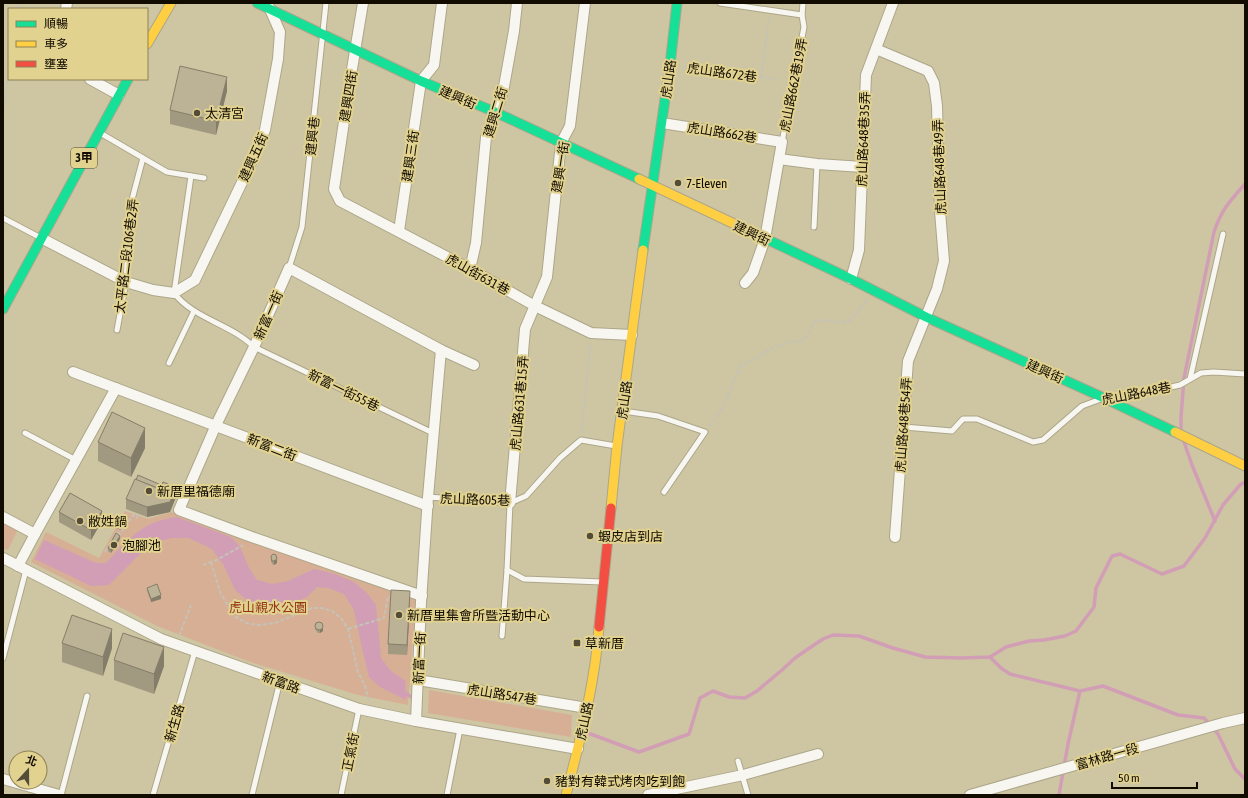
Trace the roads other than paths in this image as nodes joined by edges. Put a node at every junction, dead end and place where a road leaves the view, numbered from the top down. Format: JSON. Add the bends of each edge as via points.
{"nodes":[{"id":1,"x":171,"y":3,"type":"edge"},
{"id":2,"x":257,"y":3,"type":"edge"},
{"id":3,"x":326,"y":3,"type":"edge"},
{"id":4,"x":363,"y":3,"type":"edge"},
{"id":5,"x":442,"y":3,"type":"edge"},
{"id":6,"x":517,"y":3,"type":"edge"},
{"id":7,"x":585,"y":3,"type":"edge"},
{"id":8,"x":677,"y":3,"type":"edge"},
{"id":9,"x":720,"y":3,"type":"edge"},
{"id":10,"x":803,"y":3,"type":"edge"},
{"id":11,"x":894,"y":3,"type":"edge"},
{"id":12,"x":269,"y":6,"type":"edge"},
{"id":13,"x":802,"y":15,"type":"junction"},
{"id":14,"x":323,"y":34,"type":"junction"},
{"id":15,"x":148,"y":42,"type":"edge"},
{"id":16,"x":876,"y":49,"type":"junction"},
{"id":17,"x":355,"y":50,"type":"junction"},
{"id":18,"x":92,"y":80,"type":"edge"},
{"id":19,"x":127,"y":80,"type":"edge"},
{"id":20,"x":421,"y":81,"type":"junction"},
{"id":21,"x":119,"y":95,"type":"junction"},
{"id":22,"x":495,"y":112,"type":"junction"},
{"id":23,"x":662,"y":122,"type":"junction"},
{"id":24,"x":98,"y":132,"type":"junction"},
{"id":25,"x":782,"y":142,"type":"junction"},
{"id":26,"x":561,"y":143,"type":"junction"},
{"id":27,"x":143,"y":158,"type":"junction"},
{"id":28,"x":779,"y":158,"type":"junction"},
{"id":29,"x":818,"y":164,"type":"junction"},
{"id":30,"x":863,"y":167,"type":"junction"},
{"id":31,"x":191,"y":176,"type":"junction"},
{"id":32,"x":204,"y":178,"type":"dead end"},
{"id":33,"x":652,"y":185,"type":"junction"},
{"id":34,"x":334,"y":189,"type":"joint"},
{"id":35,"x":3,"y":218,"type":"edge"},
{"id":36,"x":814,"y":227,"type":"dead end"},
{"id":37,"x":399,"y":231,"type":"junction"},
{"id":38,"x":1223,"y":234,"type":"dead end"},
{"id":39,"x":41,"y":238,"type":"junction"},
{"id":40,"x":765,"y":239,"type":"junction"},
{"id":41,"x":289,"y":268,"type":"junction"},
{"id":42,"x":470,"y":269,"type":"junction"},
{"id":43,"x":852,"y":279,"type":"junction"},
{"id":44,"x":126,"y":282,"type":"junction"},
{"id":45,"x":745,"y":283,"type":"dead end"},
{"id":46,"x":174,"y":293,"type":"junction"},
{"id":47,"x":535,"y":306,"type":"junction"},
{"id":48,"x":3,"y":309,"type":"edge"},
{"id":49,"x":194,"y":311,"type":"junction"},
{"id":50,"x":926,"y":317,"type":"junction"},
{"id":51,"x":117,"y":330,"type":"dead end"},
{"id":52,"x":632,"y":335,"type":"junction"},
{"id":53,"x":254,"y":347,"type":"junction"},
{"id":54,"x":441,"y":350,"type":"junction"},
{"id":55,"x":169,"y":363,"type":"dead end"},
{"id":56,"x":474,"y":365,"type":"dead end"},
{"id":57,"x":73,"y":372,"type":"dead end"},
{"id":58,"x":1245,"y":374,"type":"edge"},
{"id":59,"x":1190,"y":379,"type":"junction"},
{"id":60,"x":116,"y":388,"type":"junction"},
{"id":61,"x":1104,"y":398,"type":"junction"},
{"id":62,"x":622,"y":411,"type":"junction"},
{"id":63,"x":216,"y":425,"type":"junction"},
{"id":64,"x":904,"y":427,"type":"junction"},
{"id":65,"x":25,"y":433,"type":"dead end"},
{"id":66,"x":433,"y":433,"type":"junction"},
{"id":67,"x":617,"y":446,"type":"junction"},
{"id":68,"x":76,"y":460,"type":"junction"},
{"id":69,"x":1245,"y":466,"type":"edge"},
{"id":70,"x":664,"y":492,"type":"dead end"},
{"id":71,"x":428,"y":501,"type":"junction"},
{"id":72,"x":510,"y":503,"type":"junction"},
{"id":73,"x":3,"y":517,"type":"edge"},
{"id":74,"x":35,"y":534,"type":"junction"},
{"id":75,"x":896,"y":537,"type":"dead end"},
{"id":76,"x":3,"y":558,"type":"edge"},
{"id":77,"x":22,"y":568,"type":"junction"},
{"id":78,"x":507,"y":570,"type":"junction"},
{"id":79,"x":603,"y":582,"type":"junction"},
{"id":80,"x":422,"y":596,"type":"junction"},
{"id":81,"x":502,"y":636,"type":"dead end"},
{"id":82,"x":195,"y":651,"type":"junction"},
{"id":83,"x":3,"y":658,"type":"edge"},
{"id":84,"x":418,"y":680,"type":"junction"},
{"id":85,"x":280,"y":681,"type":"junction"},
{"id":86,"x":87,"y":696,"type":"dead end"},
{"id":87,"x":586,"y":708,"type":"junction"},
{"id":88,"x":358,"y":709,"type":"junction"},
{"id":89,"x":1245,"y":718,"type":"edge"},
{"id":90,"x":416,"y":721,"type":"junction"},
{"id":91,"x":460,"y":729,"type":"junction"},
{"id":92,"x":578,"y":749,"type":"junction"},
{"id":93,"x":818,"y":754,"type":"dead end"},
{"id":94,"x":738,"y":762,"type":"dead end"},
{"id":95,"x":743,"y":775,"type":"junction"},
{"id":96,"x":3,"y":779,"type":"edge"},
{"id":97,"x":60,"y":795,"type":"edge"},
{"id":98,"x":153,"y":795,"type":"edge"},
{"id":99,"x":252,"y":795,"type":"edge"},
{"id":100,"x":341,"y":795,"type":"edge"},
{"id":101,"x":447,"y":795,"type":"edge"},
{"id":102,"x":566,"y":795,"type":"edge"},
{"id":103,"x":648,"y":795,"type":"edge"},
{"id":104,"x":748,"y":795,"type":"edge"},
{"id":105,"x":970,"y":795,"type":"edge"}],
"edges":[{"from":1,"to":15,"type":"street"},
{"from":2,"to":12,"type":"street","name":"建興街"},
{"from":3,"to":14,"type":"lane","name":"建興巷"},
{"from":4,"to":17,"type":"street","name":"建興四街"},
{"from":5,"to":20,"type":"street","via":[[434,65]]},
{"from":6,"to":22,"type":"street","name":"建興二街","via":[[503,92]]},
{"from":7,"to":26,"type":"street","name":"建興一街","via":[[570,126]]},
{"from":8,"to":23,"type":"street","name":"虎山路"},
{"from":9,"to":13,"type":"lane"},
{"from":10,"to":13,"type":"lane"},
{"from":11,"to":16,"type":"street","name":"虎山路648巷35弄"},
{"from":12,"to":14,"type":"street","name":"建興街"},
{"from":12,"to":46,"type":"street","name":"建興五街","via":[[280,32],[278,59],[265,130],[195,280]]},
{"from":13,"to":25,"type":"lane","name":"虎山路662巷19弄","via":[[804,27]]},
{"from":14,"to":17,"type":"street","name":"建興街"},
{"from":14,"to":41,"type":"lane","name":"建興巷","via":[[302,227]]},
{"from":16,"to":30,"type":"street","name":"虎山路648巷35弄","via":[[866,75]]},
{"from":16,"to":50,"type":"street","name":"虎山路648巷49弄","via":[[928,71],[934,83],[944,261]]},
{"from":17,"to":20,"type":"street","name":"建興街"},
{"from":17,"to":34,"type":"street","name":"建興四街"},
{"from":18,"to":21,"type":"street"},
{"from":19,"to":21,"type":"street","number":"3甲"},
{"from":20,"to":22,"type":"street","name":"建興街"},
{"from":20,"to":37,"type":"street","name":"建興三街"},
{"from":21,"to":24,"type":"street","number":"3甲"},
{"from":22,"to":26,"type":"street","name":"建興街"},
{"from":22,"to":42,"type":"street","name":"建興二街","via":[[486,137],[476,243]]},
{"from":23,"to":25,"type":"street","name":"虎山路662巷"},
{"from":23,"to":33,"type":"street","name":"虎山路"},
{"from":24,"to":27,"type":"lane"},
{"from":24,"to":39,"type":"street","number":"3甲"},
{"from":25,"to":28,"type":"street"},
{"from":26,"to":33,"type":"street","name":"建興街"},
{"from":26,"to":47,"type":"street","name":"建興一街","via":[[547,277]]},
{"from":27,"to":31,"type":"lane","via":[[168,172]]},
{"from":27,"to":44,"type":"lane","name":"太平路二段106巷2弄","via":[[130,207]]},
{"from":28,"to":29,"type":"street"},
{"from":28,"to":40,"type":"street"},
{"from":29,"to":30,"type":"street"},
{"from":29,"to":36,"type":"lane"},
{"from":30,"to":43,"type":"street","name":"虎山路648巷35弄","via":[[859,250]]},
{"from":31,"to":32,"type":"lane"},
{"from":31,"to":46,"type":"lane"},
{"from":33,"to":40,"type":"street","name":"建興街"},
{"from":33,"to":52,"type":"street","name":"虎山路"},
{"from":34,"to":37,"type":"street","name":"虎山街631巷","via":[[340,201]]},
{"from":35,"to":39,"type":"lane"},
{"from":37,"to":42,"type":"street","name":"虎山街631巷"},
{"from":38,"to":59,"type":"lane"},
{"from":39,"to":44,"type":"street"},
{"from":39,"to":48,"type":"street","number":"3甲"},
{"from":40,"to":43,"type":"street","name":"建興街"},
{"from":40,"to":45,"type":"street","via":[[754,272]]},
{"from":41,"to":53,"type":"street","name":"新富一街"},
{"from":41,"to":54,"type":"street"},
{"from":42,"to":47,"type":"street","name":"虎山街631巷"},
{"from":43,"to":50,"type":"street","name":"建興街"},
{"from":44,"to":46,"type":"street"},
{"from":44,"to":51,"type":"lane","name":"太平路二段106巷2弄"},
{"from":46,"to":49,"type":"lane","name":"新富一街55巷"},
{"from":47,"to":52,"type":"street","name":"虎山街631巷","via":[[591,333]]},
{"from":47,"to":72,"type":"street","name":"虎山路631巷15弄","via":[[525,329]]},
{"from":49,"to":53,"type":"lane","name":"新富一街55巷","via":[[246,339]]},
{"from":49,"to":55,"type":"lane"},
{"from":50,"to":61,"type":"street","name":"建興街"},
{"from":50,"to":64,"type":"street","name":"虎山路648巷54弄","via":[[908,361]]},
{"from":52,"to":62,"type":"street","name":"虎山路"},
{"from":53,"to":63,"type":"street","name":"新富一街"},
{"from":53,"to":66,"type":"lane","name":"新富一街55巷"},
{"from":54,"to":56,"type":"street"},
{"from":54,"to":66,"type":"street","name":"新富一街"},
{"from":57,"to":60,"type":"street","name":"新富二街"},
{"from":58,"to":59,"type":"lane","name":"虎山路648巷","via":[[1207,372]]},
{"from":59,"to":61,"type":"lane","name":"虎山路648巷","via":[[1180,385],[1140,394]]},
{"from":60,"to":63,"type":"street","name":"新富二街"},
{"from":60,"to":68,"type":"street"},
{"from":61,"to":64,"type":"lane","name":"虎山路648巷","via":[[1082,406],[1044,440],[1033,442],[977,419],[963,419],[952,431]]},
{"from":61,"to":69,"type":"street","name":"建興街"},
{"from":62,"to":67,"type":"street","name":"虎山路"},
{"from":62,"to":70,"type":"lane","via":[[658,416],[705,432]]},
{"from":63,"to":71,"type":"street","name":"新富二街"},
{"from":63,"to":80,"type":"street","name":"新富一街","via":[[179,510]]},
{"from":64,"to":75,"type":"street","name":"虎山路648巷54弄"},
{"from":65,"to":68,"type":"lane"},
{"from":66,"to":71,"type":"street","name":"新富一街"},
{"from":67,"to":72,"type":"lane","name":"虎山路605巷","via":[[581,440],[560,458],[526,496]]},
{"from":67,"to":79,"type":"street","name":"虎山路"},
{"from":68,"to":74,"type":"street"},
{"from":71,"to":72,"type":"lane","name":"虎山路605巷"},
{"from":71,"to":80,"type":"street","name":"新富一街"},
{"from":72,"to":78,"type":"lane"},
{"from":73,"to":74,"type":"street"},
{"from":74,"to":77,"type":"street"},
{"from":76,"to":77,"type":"street","name":"新富路"},
{"from":77,"to":82,"type":"street","name":"新富路","via":[[161,639]]},
{"from":77,"to":83,"type":"lane"},
{"from":78,"to":79,"type":"lane","via":[[524,580]]},
{"from":78,"to":81,"type":"lane"},
{"from":79,"to":87,"type":"street","name":"虎山路","via":[[597,656]]},
{"from":80,"to":84,"type":"street","name":"新富一街"},
{"from":82,"to":85,"type":"street","name":"新富路"},
{"from":82,"to":98,"type":"lane","name":"新生路"},
{"from":84,"to":87,"type":"street","name":"虎山路547巷"},
{"from":84,"to":90,"type":"street","name":"新富一街"},
{"from":85,"to":88,"type":"street","name":"新富路"},
{"from":85,"to":99,"type":"lane"},
{"from":86,"to":97,"type":"lane"},
{"from":87,"to":92,"type":"street","name":"虎山路"},
{"from":88,"to":90,"type":"street","name":"新富路"},
{"from":88,"to":100,"type":"lane","name":"正氣街"},
{"from":89,"to":105,"type":"street","name":"富林路一段"},
{"from":90,"to":91,"type":"street","name":"新富路"},
{"from":91,"to":92,"type":"street","name":"新富路"},
{"from":91,"to":101,"type":"lane"},
{"from":92,"to":102,"type":"street","name":"虎山路"},
{"from":93,"to":95,"type":"street"},
{"from":94,"to":95,"type":"lane"},
{"from":95,"to":103,"type":"street"},
{"from":95,"to":104,"type":"lane"},
{"from":96,"to":97,"type":"street"}]}
